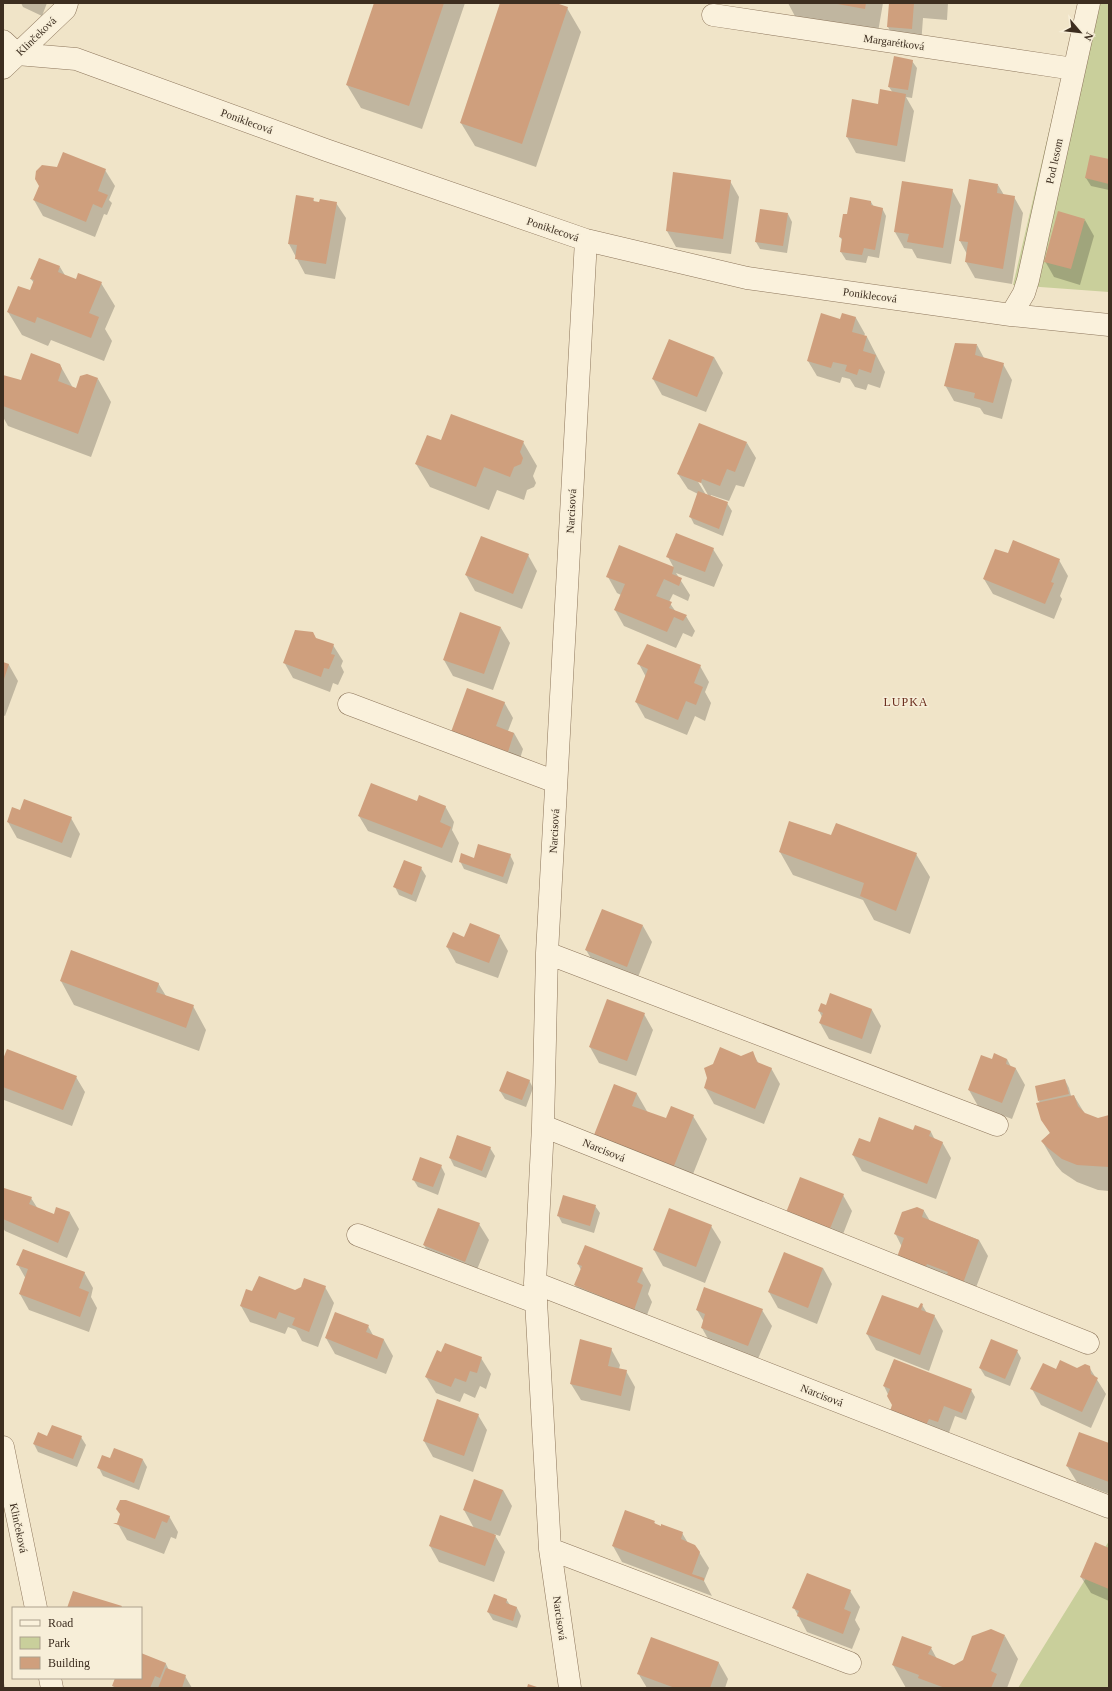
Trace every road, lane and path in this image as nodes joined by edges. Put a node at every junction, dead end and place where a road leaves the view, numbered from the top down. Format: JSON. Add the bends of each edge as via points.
{"nodes":[{"id":1,"x":67,"y":3,"type":"edge"},
{"id":2,"x":1089,"y":3,"type":"edge"},
{"id":3,"x":713,"y":15,"type":"dead end"},
{"id":4,"x":8,"y":54,"type":"edge"},
{"id":5,"x":1074,"y":69,"type":"junction"},
{"id":6,"x":586,"y":240,"type":"junction"},
{"id":7,"x":1011,"y":315,"type":"junction"},
{"id":8,"x":1109,"y":325,"type":"edge"},
{"id":9,"x":349,"y":704,"type":"dead end"},
{"id":10,"x":556,"y":782,"type":"junction"},
{"id":11,"x":547,"y":952,"type":"junction"},
{"id":12,"x":997,"y":1125,"type":"dead end"},
{"id":13,"x":543,"y":1126,"type":"junction"},
{"id":14,"x":358,"y":1235,"type":"dead end"},
{"id":15,"x":535,"y":1292,"type":"junction"},
{"id":16,"x":1088,"y":1343,"type":"dead end"},
{"id":17,"x":3,"y":1447,"type":"edge"},
{"id":18,"x":1109,"y":1507,"type":"edge"},
{"id":19,"x":550,"y":1549,"type":"junction"},
{"id":20,"x":36,"y":1607,"type":"edge"},
{"id":21,"x":850,"y":1663,"type":"dead end"},
{"id":22,"x":570,"y":1688,"type":"edge"}],
"edges":[{"from":1,"to":4,"type":"street","name":"Klinčeková","via":[[65,9]]},
{"from":2,"to":5,"type":"street","name":"Pod lesom"},
{"from":3,"to":5,"type":"street","name":"Margarétková"},
{"from":4,"to":6,"type":"street","name":"Poniklecová","via":[[76,59],[326,150]]},
{"from":5,"to":7,"type":"street","name":"Pod lesom","via":[[1028,280],[1024,293]]},
{"from":6,"to":7,"type":"street","name":"Poniklecová","via":[[747,278]]},
{"from":6,"to":10,"type":"street","name":"Narcisová"},
{"from":7,"to":8,"type":"street","name":"Poniklecová"},
{"from":9,"to":10,"type":"street"},
{"from":10,"to":11,"type":"street","name":"Narcisová"},
{"from":11,"to":12,"type":"street"},
{"from":11,"to":13,"type":"street","name":"Narcisová"},
{"from":13,"to":15,"type":"street","name":"Narcisová"},
{"from":13,"to":16,"type":"street","name":"Narcisová"},
{"from":14,"to":15,"type":"street","name":"Narcisová"},
{"from":15,"to":18,"type":"street","name":"Narcisová"},
{"from":15,"to":19,"type":"street","name":"Narcisová"},
{"from":17,"to":20,"type":"street","name":"Klinčeková"},
{"from":19,"to":21,"type":"street"},
{"from":19,"to":22,"type":"street","name":"Narcisová"}]}
